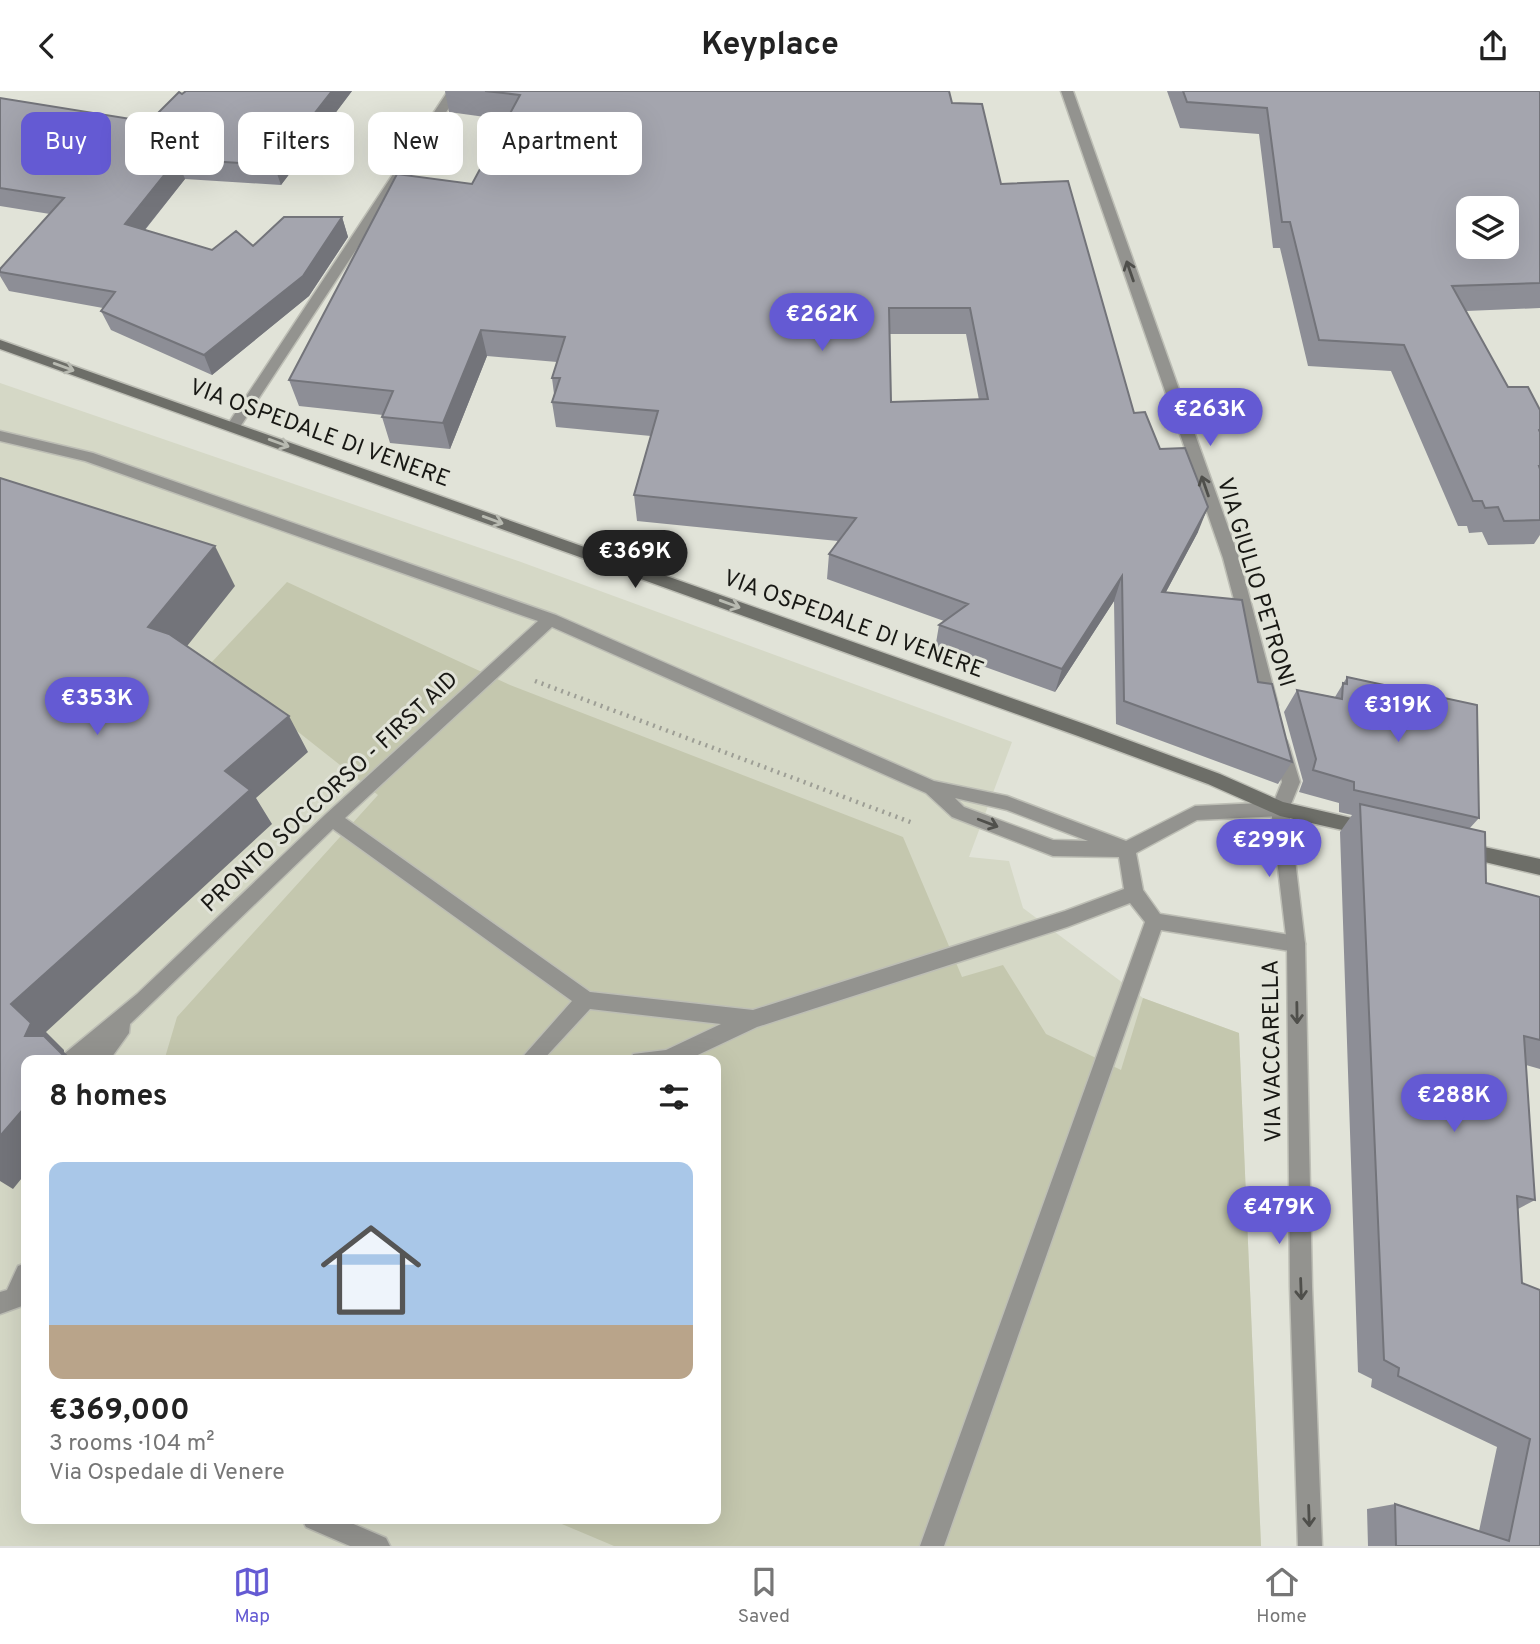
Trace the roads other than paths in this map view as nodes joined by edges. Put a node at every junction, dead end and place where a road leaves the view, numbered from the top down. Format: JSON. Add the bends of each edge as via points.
{"nodes":[{"id":1,"x":454,"y":91,"type":"edge"},
{"id":2,"x":1067,"y":91,"type":"edge"},
{"id":3,"x":0,"y":344,"type":"edge"},
{"id":4,"x":233,"y":427,"type":"junction"},
{"id":5,"x":0,"y":436,"type":"edge"},
{"id":6,"x":550,"y":619,"type":"junction"},
{"id":7,"x":932,"y":787,"type":"junction"},
{"id":8,"x":1280,"y":809,"type":"junction"},
{"id":9,"x":332,"y":819,"type":"junction"},
{"id":10,"x":1384,"y":832,"type":"edge"},
{"id":11,"x":1449,"y":847,"type":"edge"},
{"id":12,"x":1127,"y":849,"type":"junction"},
{"id":13,"x":1540,"y":867,"type":"edge"},
{"id":14,"x":1134,"y":893,"type":"junction"},
{"id":15,"x":1155,"y":921,"type":"junction"},
{"id":16,"x":1296,"y":944,"type":"junction"},
{"id":17,"x":144,"y":1000,"type":"junction"},
{"id":18,"x":586,"y":1000,"type":"junction"},
{"id":19,"x":752,"y":1019,"type":"junction"},
{"id":20,"x":78,"y":1055,"type":"edge"},
{"id":21,"x":102,"y":1055,"type":"edge"},
{"id":22,"x":535,"y":1055,"type":"edge"},
{"id":23,"x":676,"y":1055,"type":"edge"},
{"id":24,"x":21,"y":1286,"type":"edge"},
{"id":25,"x":14,"y":1304,"type":"edge"},
{"id":26,"x":326,"y":1524,"type":"edge"},
{"id":27,"x":378,"y":1546,"type":"edge"},
{"id":28,"x":932,"y":1546,"type":"edge"},
{"id":29,"x":1310,"y":1546,"type":"edge"}],
"edges":[{"from":1,"to":4,"type":"street"},
{"from":8,"to":2,"type":"street","name":"VIA GIULIO PETRONI","one_way":true,"via":[[1291,782],[1231,558]]},
{"from":3,"to":4,"type":"street","name":"VIA OSPEDALE DI VENERE","one_way":true},
{"from":4,"to":8,"type":"street","name":"VIA OSPEDALE DI VENERE","one_way":true,"via":[[1084,731]]},
{"from":5,"to":6,"type":"street","via":[[89,457]]},
{"from":6,"to":7,"type":"street"},
{"from":6,"to":9,"type":"street","name":"PRONTO SOCCORSO - FIRST AID"},
{"from":7,"to":12,"type":"street","via":[[971,791]]},
{"from":7,"to":12,"type":"street","one_way":true,"via":[[958,812],[1053,848]]},
{"from":8,"to":10,"type":"street","name":"VIA OSPEDALE DI VENERE"},
{"from":8,"to":12,"type":"street","via":[[1195,813]]},
{"from":8,"to":16,"type":"street","name":"VIA VACCARELLA"},
{"from":9,"to":17,"type":"street","name":"PRONTO SOCCORSO - FIRST AID"},
{"from":9,"to":18,"type":"street"},
{"from":11,"to":13,"type":"street"},
{"from":12,"to":14,"type":"street"},
{"from":14,"to":15,"type":"street"},
{"from":14,"to":19,"type":"street","via":[[1067,919]]},
{"from":15,"to":16,"type":"street"},
{"from":15,"to":28,"type":"street"},
{"from":16,"to":29,"type":"street","name":"VIA VACCARELLA","one_way":true},
{"from":17,"to":20,"type":"street"},
{"from":17,"to":21,"type":"street"},
{"from":18,"to":19,"type":"street"},
{"from":18,"to":22,"type":"street"},
{"from":19,"to":23,"type":"street"},
{"from":24,"to":25,"type":"street"},
{"from":26,"to":27,"type":"street"}]}
